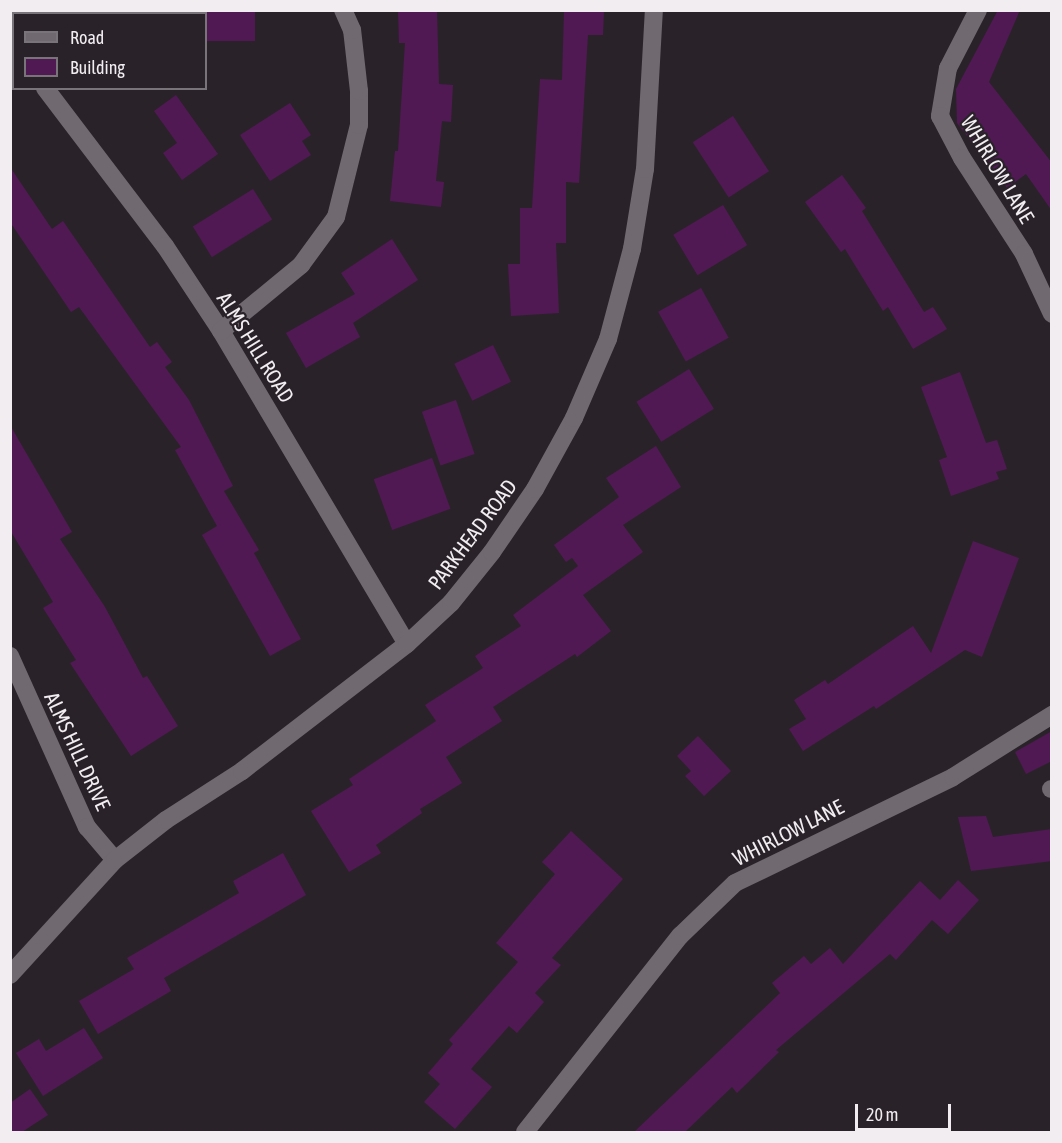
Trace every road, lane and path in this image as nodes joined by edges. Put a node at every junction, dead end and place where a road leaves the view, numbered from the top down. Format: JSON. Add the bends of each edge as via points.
{"nodes":[{"id":1,"x":343,"y":10,"type":"edge"},
{"id":2,"x":654,"y":10,"type":"edge"},
{"id":3,"x":978,"y":10,"type":"edge"},
{"id":4,"x":47,"y":90,"type":"edge"},
{"id":5,"x":1052,"y":314,"type":"edge"},
{"id":6,"x":221,"y":331,"type":"junction"},
{"id":7,"x":407,"y":644,"type":"junction"},
{"id":8,"x":10,"y":656,"type":"edge"},
{"id":9,"x":1052,"y":715,"type":"edge"},
{"id":10,"x":115,"y":860,"type":"junction"},
{"id":11,"x":10,"y":975,"type":"edge"},
{"id":12,"x":525,"y":1132,"type":"edge"}],
"edges":[{"from":1,"to":6,"type":"street","via":[[352,30],[359,125],[336,217],[301,265]]},
{"from":2,"to":7,"type":"street","name":"PARKHEAD ROAD","via":[[645,169],[632,249],[608,339],[574,418],[534,489],[472,577]]},
{"from":3,"to":5,"type":"street","name":"WHIRLOW LANE","via":[[948,68],[940,116],[962,158],[1024,254]]},
{"from":4,"to":6,"type":"street","name":"ALMS HILL ROAD","via":[[165,246]]},
{"from":6,"to":7,"type":"street","name":"ALMS HILL ROAD"},
{"from":7,"to":10,"type":"street","name":"PARKHEAD ROAD","via":[[242,771],[166,820]]},
{"from":8,"to":10,"type":"street","name":"ALMS HILL DRIVE","via":[[87,827]]},
{"from":9,"to":12,"type":"street","name":"WHIRLOW LANE","via":[[953,777],[735,883],[680,936]]},
{"from":10,"to":11,"type":"street","name":"PARKHEAD ROAD"}]}
